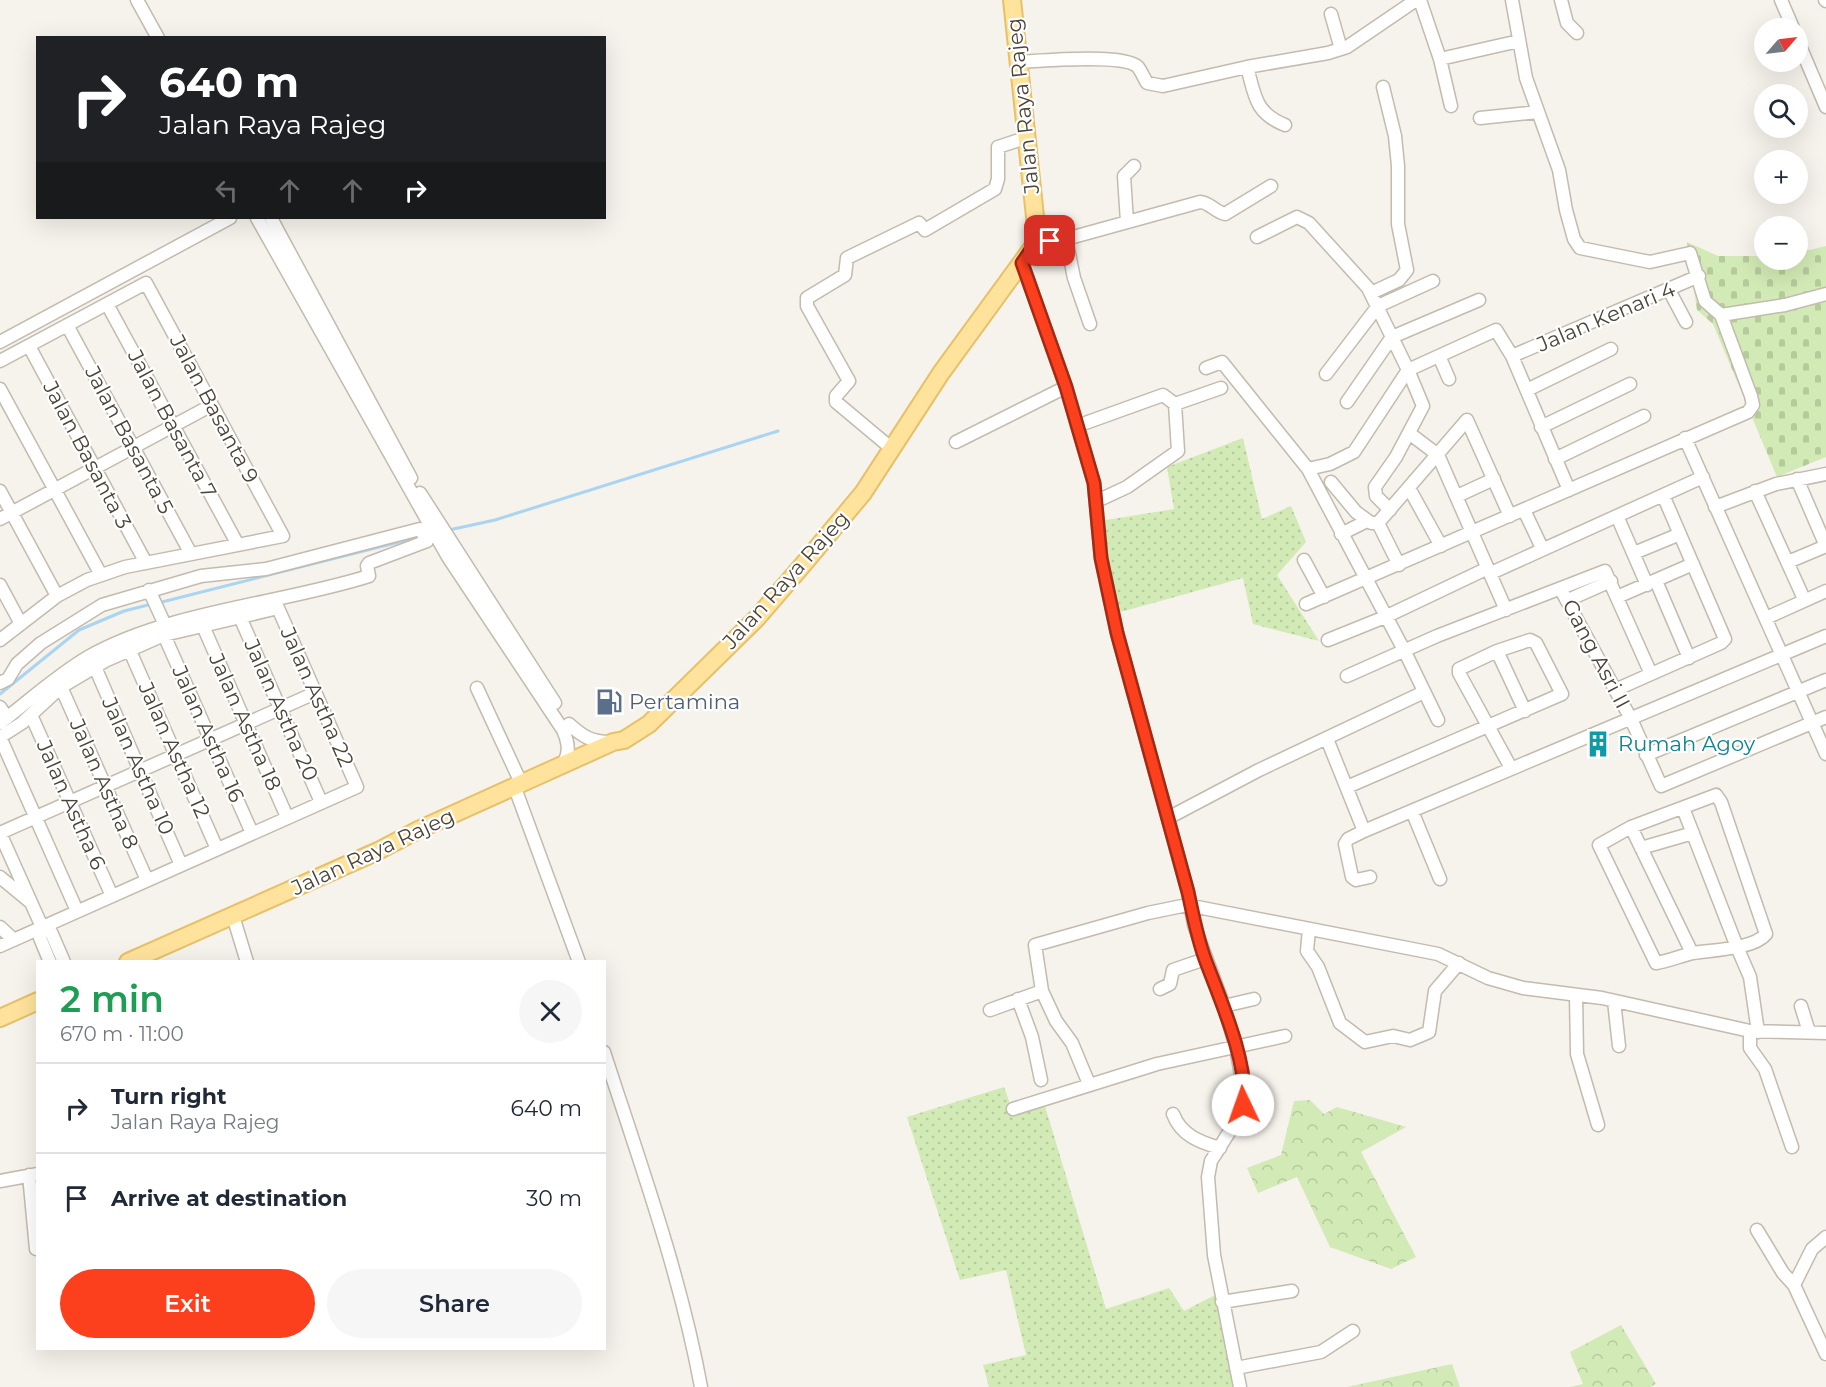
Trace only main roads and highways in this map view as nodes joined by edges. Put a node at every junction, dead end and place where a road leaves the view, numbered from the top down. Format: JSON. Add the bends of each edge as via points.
{"nodes":[{"id":1,"x":1012,"y":0,"type":"edge"},
{"id":2,"x":133,"y":960,"type":"edge"},
{"id":3,"x":36,"y":1002,"type":"edge"},
{"id":4,"x":0,"y":1018,"type":"edge"}],
"edges":[{"from":1,"to":2,"type":"main road","name":"Jalan Raya Rajeg","via":[[1035,244],[941,373],[863,493],[756,618],[649,724],[624,740]]},
{"from":3,"to":4,"type":"main road"}]}
